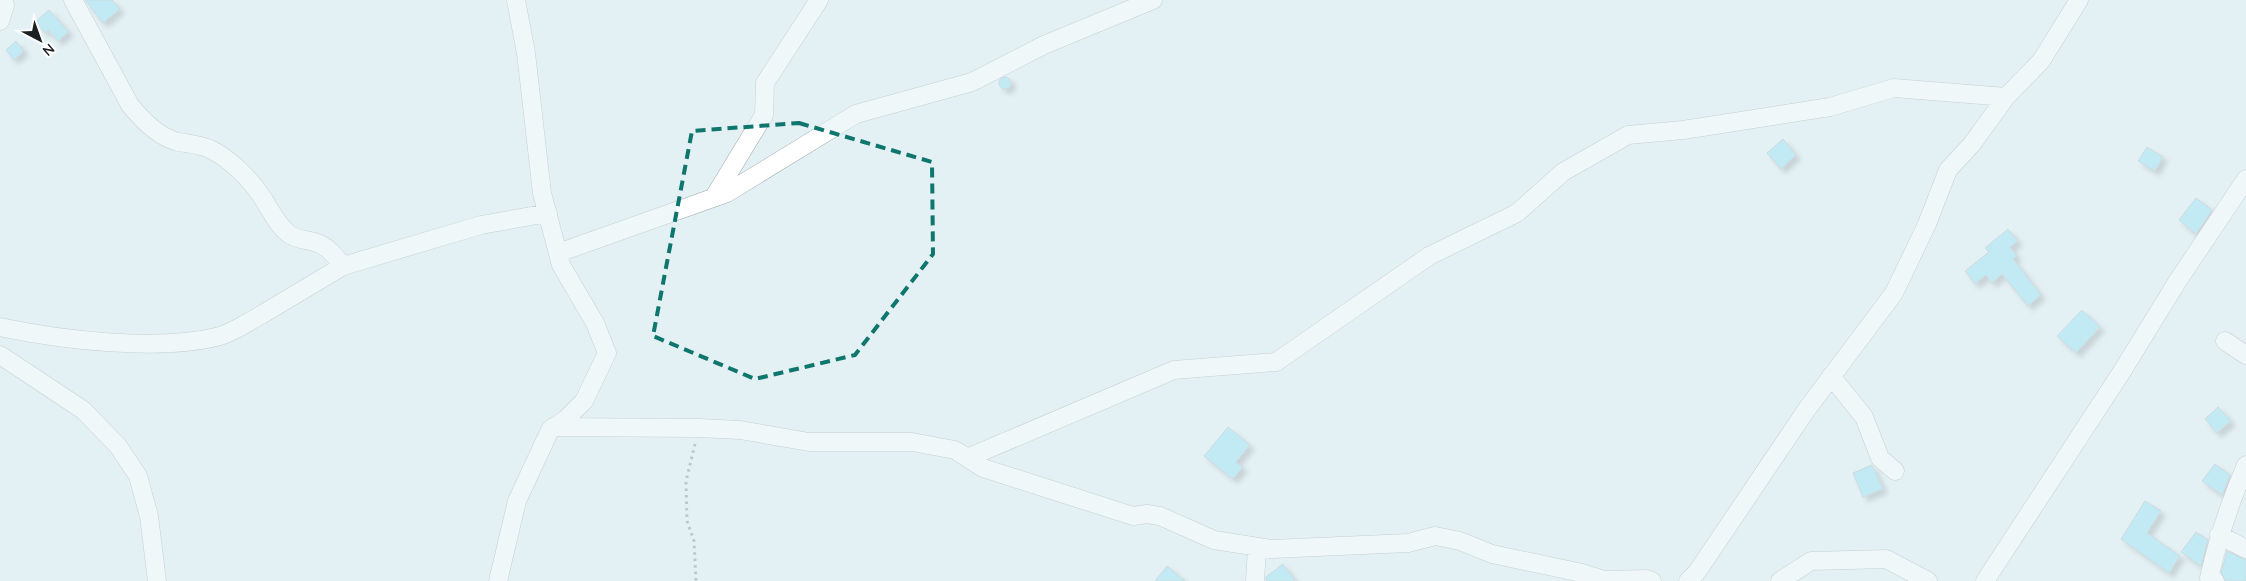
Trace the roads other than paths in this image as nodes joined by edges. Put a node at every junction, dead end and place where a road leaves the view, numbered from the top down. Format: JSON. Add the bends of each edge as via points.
{"nodes":[{"id":1,"x":3,"y":0,"type":"edge"},
{"id":2,"x":73,"y":0,"type":"edge"},
{"id":3,"x":516,"y":0,"type":"edge"},
{"id":4,"x":819,"y":0,"type":"edge"},
{"id":5,"x":1153,"y":0,"type":"edge"},
{"id":6,"x":2080,"y":0,"type":"edge"},
{"id":7,"x":0,"y":21,"type":"edge"},
{"id":8,"x":2006,"y":97,"type":"junction"},
{"id":9,"x":2246,"y":179,"type":"edge"},
{"id":10,"x":714,"y":197,"type":"junction"},
{"id":11,"x":548,"y":213,"type":"junction"},
{"id":12,"x":558,"y":253,"type":"junction"},
{"id":13,"x":343,"y":266,"type":"junction"},
{"id":14,"x":0,"y":327,"type":"edge"},
{"id":15,"x":2225,"y":341,"type":"dead end"},
{"id":16,"x":0,"y":355,"type":"edge"},
{"id":17,"x":2246,"y":355,"type":"edge"},
{"id":18,"x":1831,"y":376,"type":"junction"},
{"id":19,"x":553,"y":427,"type":"junction"},
{"id":20,"x":967,"y":458,"type":"junction"},
{"id":21,"x":2246,"y":465,"type":"edge"},
{"id":22,"x":1895,"y":472,"type":"dead end"},
{"id":23,"x":2219,"y":535,"type":"junction"},
{"id":24,"x":1257,"y":548,"type":"junction"},
{"id":25,"x":2246,"y":549,"type":"edge"},
{"id":26,"x":2210,"y":580,"type":"edge"},
{"id":27,"x":157,"y":581,"type":"edge"},
{"id":28,"x":498,"y":581,"type":"edge"},
{"id":29,"x":1255,"y":581,"type":"edge"},
{"id":30,"x":1652,"y":581,"type":"edge"},
{"id":31,"x":1688,"y":581,"type":"edge"},
{"id":32,"x":1780,"y":581,"type":"edge"},
{"id":33,"x":1928,"y":581,"type":"edge"},
{"id":34,"x":1985,"y":581,"type":"edge"}],
"edges":[{"from":1,"to":7,"type":"street","via":[[5,5]]},
{"from":2,"to":13,"type":"street","via":[[130,105],[141,119],[161,134],[178,142],[212,150],[228,161],[251,182],[288,234],[329,249]]},
{"from":3,"to":11,"type":"street","via":[[526,53],[542,193]]},
{"from":4,"to":10,"type":"street","via":[[765,84],[764,115]]},
{"from":5,"to":10,"type":"street","via":[[1044,45],[972,82],[856,114],[727,193]]},
{"from":6,"to":8,"type":"street","via":[[2041,61]]},
{"from":8,"to":18,"type":"street","via":[[1972,144],[1948,170],[1928,224],[1894,293]]},
{"from":8,"to":20,"type":"street","via":[[1894,88],[1830,107],[1683,130],[1628,135],[1563,172],[1517,213],[1429,256],[1276,362],[1174,370]]},
{"from":9,"to":34,"type":"street"},
{"from":10,"to":12,"type":"street"},
{"from":11,"to":12,"type":"street"},
{"from":11,"to":13,"type":"street","via":[[481,225]]},
{"from":12,"to":19,"type":"street","via":[[561,265],[595,323],[608,353],[584,401]]},
{"from":13,"to":14,"type":"street","via":[[221,336],[179,342],[128,342],[35,334]]},
{"from":15,"to":17,"type":"street"},
{"from":16,"to":27,"type":"street","via":[[83,410],[118,446],[138,476],[149,516]]},
{"from":18,"to":22,"type":"street","via":[[1864,417],[1880,458]]},
{"from":18,"to":31,"type":"street"},
{"from":19,"to":20,"type":"street","via":[[699,428],[740,430],[809,442],[912,442],[955,450]]},
{"from":19,"to":28,"type":"street","via":[[517,502]]},
{"from":20,"to":24,"type":"street","via":[[983,468],[1058,494],[1133,516],[1160,516],[1214,540]]},
{"from":21,"to":23,"type":"street"},
{"from":23,"to":25,"type":"street"},
{"from":23,"to":26,"type":"street"},
{"from":24,"to":29,"type":"street"},
{"from":24,"to":30,"type":"street","via":[[1408,543],[1435,536],[1460,541],[1492,554],[1604,580]]},
{"from":32,"to":33,"type":"street","via":[[1811,561],[1886,559]]}]}
